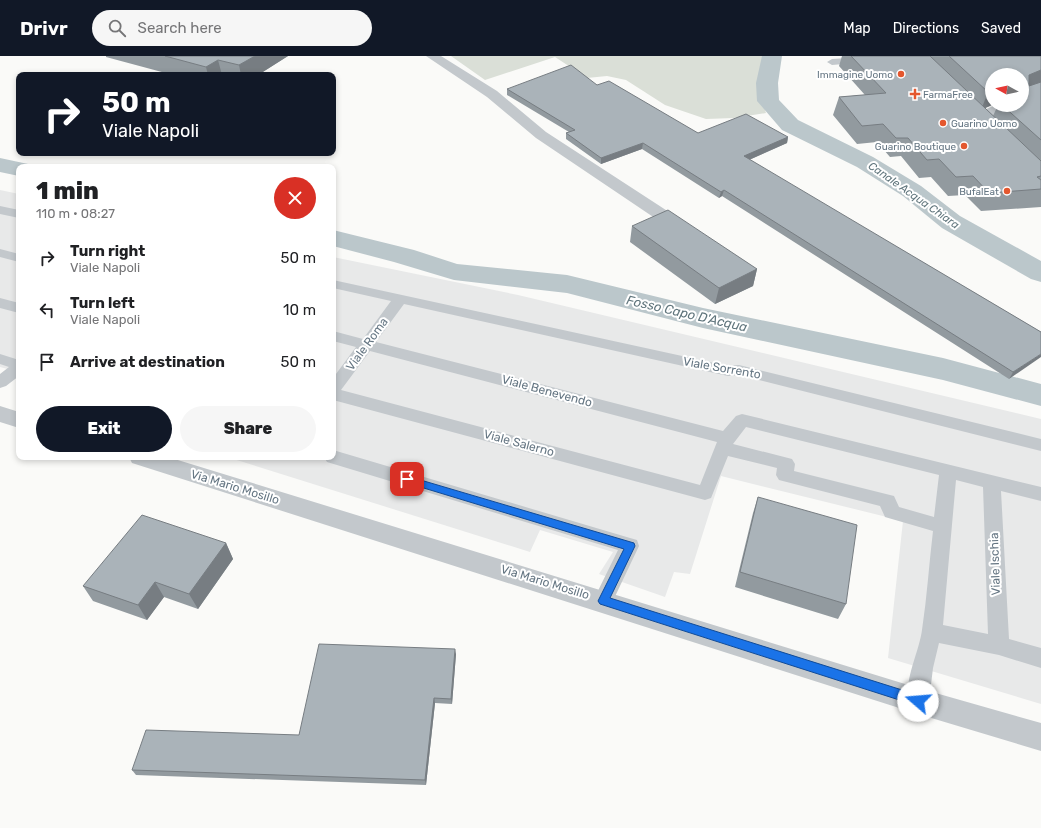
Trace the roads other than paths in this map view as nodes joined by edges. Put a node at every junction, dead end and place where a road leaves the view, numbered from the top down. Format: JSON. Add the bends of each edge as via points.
{"nodes":[{"id":1,"x":432,"y":56,"type":"edge"},
{"id":2,"x":877,"y":59,"type":"edge"},
{"id":3,"x":832,"y":62,"type":"dead end"},
{"id":4,"x":992,"y":112,"type":"edge"},
{"id":5,"x":979,"y":118,"type":"edge"},
{"id":6,"x":0,"y":210,"type":"edge"},
{"id":7,"x":16,"y":213,"type":"edge"},
{"id":8,"x":698,"y":239,"type":"edge"},
{"id":9,"x":0,"y":253,"type":"edge"},
{"id":10,"x":16,"y":257,"type":"edge"},
{"id":11,"x":336,"y":285,"type":"edge"},
{"id":12,"x":400,"y":298,"type":"junction"},
{"id":13,"x":0,"y":303,"type":"edge"},
{"id":14,"x":16,"y":307,"type":"edge"},
{"id":15,"x":336,"y":337,"type":"edge"},
{"id":16,"x":366,"y":344,"type":"junction"},
{"id":17,"x":0,"y":359,"type":"edge"},
{"id":18,"x":16,"y":365,"type":"edge"},
{"id":19,"x":16,"y":369,"type":"edge"},
{"id":20,"x":0,"y":382,"type":"edge"},
{"id":21,"x":336,"y":386,"type":"edge"},
{"id":22,"x":336,"y":395,"type":"edge"},
{"id":23,"x":0,"y":414,"type":"edge"},
{"id":24,"x":16,"y":419,"type":"edge"},
{"id":25,"x":725,"y":443,"type":"junction"},
{"id":26,"x":1041,"y":445,"type":"edge"},
{"id":27,"x":336,"y":458,"type":"edge"},
{"id":28,"x":150,"y":460,"type":"edge"},
{"id":29,"x":948,"y":471,"type":"junction"},
{"id":30,"x":992,"y":482,"type":"junction"},
{"id":31,"x":1041,"y":494,"type":"edge"},
{"id":32,"x":943,"y":527,"type":"junction"},
{"id":33,"x":603,"y":601,"type":"junction"},
{"id":34,"x":932,"y":632,"type":"junction"},
{"id":35,"x":999,"y":646,"type":"junction"},
{"id":36,"x":1041,"y":658,"type":"edge"},
{"id":37,"x":918,"y":701,"type":"junction"},
{"id":38,"x":1041,"y":737,"type":"edge"}],
"edges":[{"from":1,"to":8,"type":"street","via":[[492,94],[541,135]]},
{"from":2,"to":3,"type":"lane"},
{"from":4,"to":5,"type":"street"},
{"from":6,"to":7,"type":"lane"},
{"from":9,"to":10,"type":"lane"},
{"from":11,"to":12,"type":"lane","name":"Viale Sorrento"},
{"from":12,"to":16,"type":"lane","name":"Viale Roma"},
{"from":12,"to":26,"type":"lane","name":"Viale Sorrento","via":[[728,371],[739,370]]},
{"from":13,"to":14,"type":"lane"},
{"from":15,"to":16,"type":"lane","name":"Viale Benevendo"},
{"from":16,"to":21,"type":"lane","name":"Viale Roma"},
{"from":16,"to":25,"type":"lane","name":"Viale Benevendo"},
{"from":17,"to":18,"type":"lane"},
{"from":19,"to":20,"type":"lane"},
{"from":22,"to":25,"type":"lane","name":"Viale Salerno","via":[[705,493]]},
{"from":23,"to":24,"type":"street"},
{"from":25,"to":29,"type":"lane","via":[[742,420]]},
{"from":25,"to":32,"type":"lane","name":"Viale Benevendo","via":[[786,464],[785,476],[888,502],[891,512]]},
{"from":27,"to":33,"type":"lane","via":[[630,546]]},
{"from":28,"to":33,"type":"street","name":"Via Mario Mosillo"},
{"from":29,"to":30,"type":"lane"},
{"from":29,"to":32,"type":"lane"},
{"from":30,"to":31,"type":"lane"},
{"from":30,"to":35,"type":"lane","name":"Viale Ischia"},
{"from":32,"to":34,"type":"lane"},
{"from":33,"to":37,"type":"street","name":"Via Mario Mosillo"},
{"from":34,"to":35,"type":"lane"},
{"from":34,"to":37,"type":"lane","via":[[922,668]]},
{"from":35,"to":36,"type":"lane"},
{"from":37,"to":38,"type":"street","name":"Via Mario Mosillo"}]}
